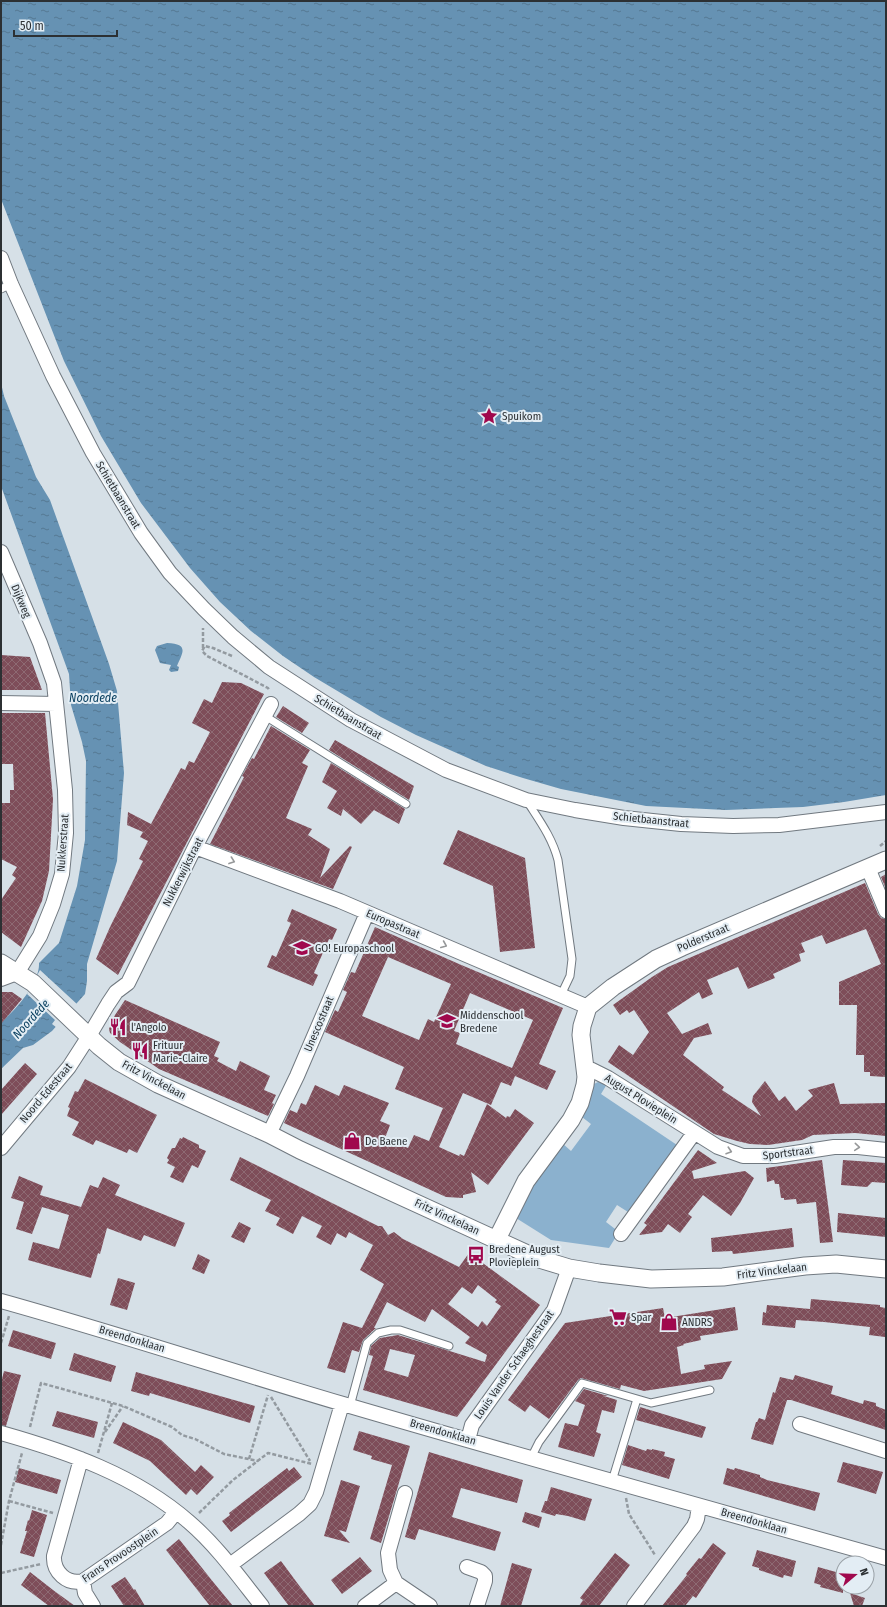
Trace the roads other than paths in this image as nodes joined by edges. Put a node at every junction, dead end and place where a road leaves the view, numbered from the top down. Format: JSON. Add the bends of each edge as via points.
{"nodes":[{"id":1,"x":1,"y":258,"type":"edge"},
{"id":2,"x":6,"y":286,"type":"edge"},
{"id":3,"x":1,"y":552,"type":"edge"},
{"id":4,"x":42,"y":649,"type":"joint"},
{"id":5,"x":1,"y":704,"type":"edge"},
{"id":6,"x":56,"y":704,"type":"junction"},
{"id":7,"x":268,"y":710,"type":"joint"},
{"id":8,"x":526,"y":800,"type":"junction"},
{"id":9,"x":406,"y":804,"type":"dead end"},
{"id":10,"x":886,"y":812,"type":"edge"},
{"id":11,"x":195,"y":847,"type":"junction"},
{"id":12,"x":886,"y":860,"type":"edge"},
{"id":13,"x":868,"y":868,"type":"junction"},
{"id":14,"x":886,"y":911,"type":"edge"},
{"id":15,"x":367,"y":913,"type":"junction"},
{"id":16,"x":1,"y":963,"type":"edge"},
{"id":17,"x":18,"y":973,"type":"junction"},
{"id":18,"x":1,"y":979,"type":"edge"},
{"id":19,"x":561,"y":995,"type":"junction"},
{"id":20,"x":588,"y":1007,"type":"junction"},
{"id":21,"x":90,"y":1036,"type":"junction"},
{"id":22,"x":586,"y":1069,"type":"junction"},
{"id":23,"x":694,"y":1133,"type":"junction"},
{"id":24,"x":269,"y":1134,"type":"junction"},
{"id":25,"x":1,"y":1148,"type":"edge"},
{"id":26,"x":886,"y":1150,"type":"edge"},
{"id":27,"x":622,"y":1234,"type":"dead end"},
{"id":28,"x":496,"y":1241,"type":"junction"},
{"id":29,"x":569,"y":1268,"type":"junction"},
{"id":30,"x":886,"y":1268,"type":"edge"},
{"id":31,"x":7,"y":1303,"type":"edge"},
{"id":32,"x":449,"y":1346,"type":"dead end"},
{"id":33,"x":710,"y":1390,"type":"dead end"},
{"id":34,"x":637,"y":1399,"type":"junction"},
{"id":35,"x":346,"y":1405,"type":"junction"},
{"id":36,"x":800,"y":1424,"type":"dead end"},
{"id":37,"x":1,"y":1433,"type":"edge"},
{"id":38,"x":468,"y":1440,"type":"junction"},
{"id":39,"x":886,"y":1451,"type":"edge"},
{"id":40,"x":531,"y":1458,"type":"junction"},
{"id":41,"x":81,"y":1459,"type":"junction"},
{"id":42,"x":612,"y":1481,"type":"junction"},
{"id":43,"x":405,"y":1493,"type":"dead end"},
{"id":44,"x":699,"y":1506,"type":"junction"},
{"id":45,"x":176,"y":1512,"type":"junction"},
{"id":46,"x":886,"y":1558,"type":"edge"},
{"id":47,"x":230,"y":1566,"type":"junction"},
{"id":48,"x":467,"y":1567,"type":"dead end"},
{"id":49,"x":83,"y":1581,"type":"junction"},
{"id":50,"x":396,"y":1583,"type":"junction"},
{"id":51,"x":93,"y":1606,"type":"edge"},
{"id":52,"x":262,"y":1606,"type":"edge"},
{"id":53,"x":365,"y":1606,"type":"edge"},
{"id":54,"x":430,"y":1606,"type":"edge"},
{"id":55,"x":477,"y":1606,"type":"edge"},
{"id":56,"x":634,"y":1606,"type":"edge"}],
"edges":[{"from":1,"to":2,"type":"street","name":"Schietbaanstraat"},
{"from":2,"to":8,"type":"street","name":"Schietbaanstraat","via":[[93,453],[141,533],[170,573],[204,609],[269,668],[351,720],[446,770]]},
{"from":3,"to":4,"type":"street","name":"Dijkweg"},
{"from":4,"to":6,"type":"street","name":"Nukkerstraat","via":[[54,683]]},
{"from":5,"to":6,"type":"street"},
{"from":6,"to":17,"type":"street","name":"Nukkerstraat","via":[[65,790],[66,833],[62,874],[40,936]]},
{"from":7,"to":9,"type":"lane"},
{"from":7,"to":11,"type":"street","name":"Nukkerwijkstraat"},
{"from":8,"to":10,"type":"street","name":"Schietbaanstraat","via":[[624,818],[718,826],[779,825]]},
{"from":8,"to":19,"type":"lane","via":[[545,828],[558,860],[572,959],[570,976]]},
{"from":11,"to":15,"type":"street","name":"Europastraat","one_way":true},
{"from":11,"to":21,"type":"street","name":"Nukkerwijkstraat","via":[[128,983],[116,992]]},
{"from":12,"to":13,"type":"street","name":"Polderstraat"},
{"from":13,"to":14,"type":"street"},
{"from":13,"to":20,"type":"street","name":"Polderstraat","via":[[656,959]]},
{"from":15,"to":19,"type":"street","name":"Europastraat","one_way":true},
{"from":15,"to":24,"type":"street","name":"Unescostraat"},
{"from":16,"to":17,"type":"street","name":"Fritz Vinckelaan"},
{"from":17,"to":18,"type":"street"},
{"from":17,"to":21,"type":"street","name":"Fritz Vinckelaan","via":[[33,983]]},
{"from":19,"to":20,"type":"street","name":"Europastraat"},
{"from":20,"to":22,"type":"street","via":[[581,1035]]},
{"from":21,"to":24,"type":"street","name":"Fritz Vinckelaan","via":[[108,1054],[137,1073]]},
{"from":21,"to":25,"type":"street","name":"Noord-Edestraat","via":[[69,1067]]},
{"from":22,"to":23,"type":"street","name":"August Plovieplein","via":[[608,1078]]},
{"from":22,"to":28,"type":"street","via":[[585,1085],[572,1120],[526,1181]]},
{"from":23,"to":26,"type":"street","name":"Sportstraat","one_way":true,"via":[[718,1147],[743,1156],[775,1156],[834,1147]]},
{"from":23,"to":27,"type":"street"},
{"from":24,"to":28,"type":"street","name":"Fritz Vinckelaan"},
{"from":28,"to":29,"type":"street","name":"Fritz Vinckelaan","via":[[536,1258]]},
{"from":29,"to":30,"type":"street","name":"Fritz Vinckelaan","via":[[651,1279],[723,1277],[836,1264]]},
{"from":29,"to":38,"type":"street","name":"Louis Vander Schaeghestraat","via":[[554,1310],[472,1425]]},
{"from":31,"to":35,"type":"street","name":"Breendonklaan"},
{"from":32,"to":35,"type":"lane","via":[[400,1330],[378,1333],[367,1343]]},
{"from":33,"to":34,"type":"lane","via":[[651,1403]]},
{"from":34,"to":40,"type":"lane","via":[[582,1383],[539,1442]]},
{"from":34,"to":42,"type":"lane"},
{"from":35,"to":38,"type":"street","name":"Breendonklaan"},
{"from":35,"to":47,"type":"street","via":[[317,1469],[316,1492],[306,1507]]},
{"from":36,"to":39,"type":"street"},
{"from":37,"to":41,"type":"street"},
{"from":38,"to":40,"type":"street","name":"Breendonklaan"},
{"from":40,"to":42,"type":"street","name":"Breendonklaan"},
{"from":41,"to":45,"type":"street","via":[[128,1480]]},
{"from":41,"to":49,"type":"street","name":"Frans Provoostplein","via":[[54,1561],[60,1574],[66,1579],[76,1583]]},
{"from":42,"to":44,"type":"street","name":"Breendonklaan"},
{"from":43,"to":50,"type":"street","via":[[387,1556]]},
{"from":44,"to":46,"type":"street","name":"Breendonklaan"},
{"from":44,"to":56,"type":"street","via":[[694,1526]]},
{"from":45,"to":47,"type":"street","via":[[190,1522]]},
{"from":45,"to":49,"type":"street","name":"Frans Provoostplein","via":[[167,1523]]},
{"from":47,"to":52,"type":"street"},
{"from":48,"to":55,"type":"street","via":[[485,1576]]},
{"from":49,"to":51,"type":"street","via":[[85,1593]]},
{"from":50,"to":53,"type":"street"},
{"from":50,"to":54,"type":"street"}]}
